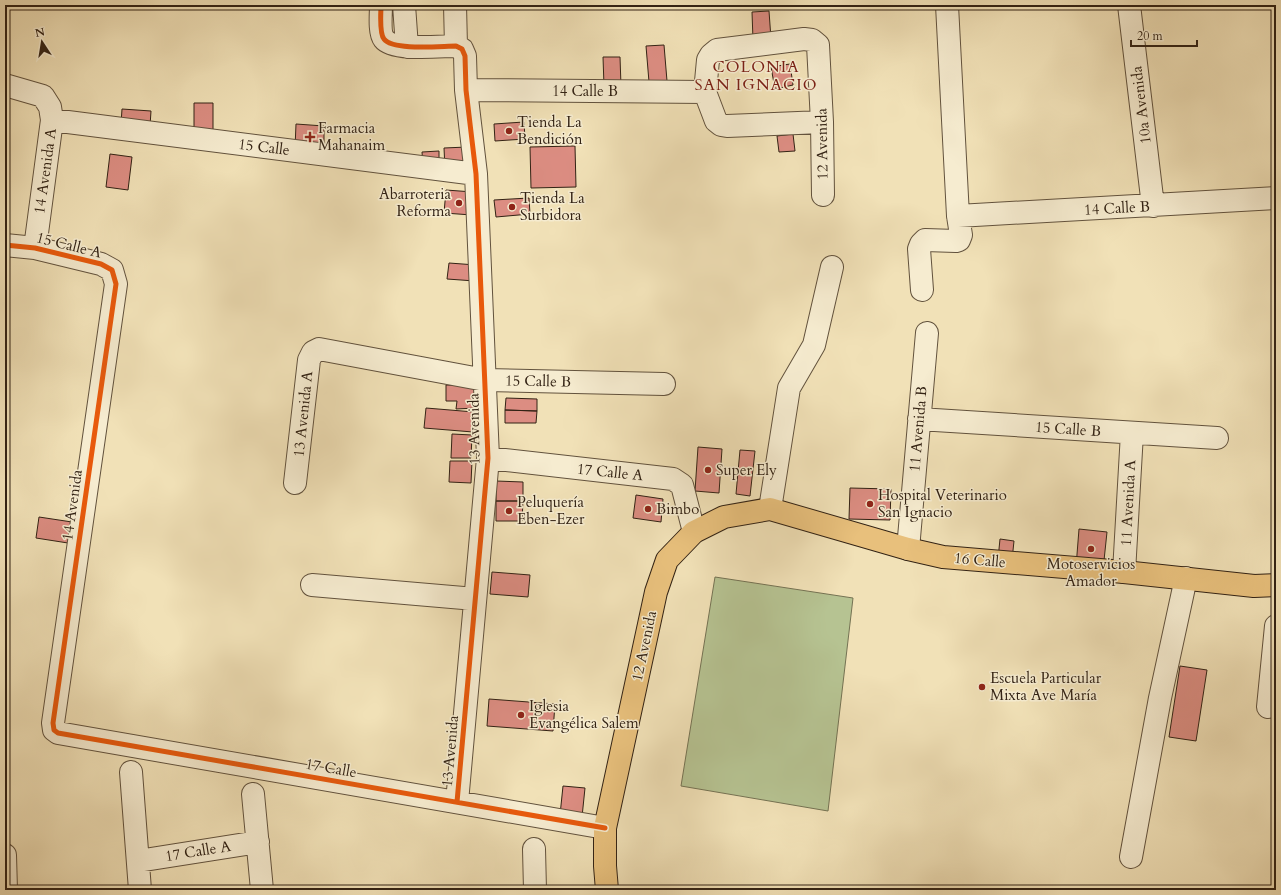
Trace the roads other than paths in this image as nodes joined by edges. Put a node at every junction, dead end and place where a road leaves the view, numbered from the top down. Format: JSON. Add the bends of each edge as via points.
{"nodes":[{"id":1,"x":381,"y":5,"type":"edge"},
{"id":2,"x":404,"y":5,"type":"edge"},
{"id":3,"x":455,"y":5,"type":"edge"},
{"id":4,"x":947,"y":5,"type":"edge"},
{"id":5,"x":1129,"y":5,"type":"edge"},
{"id":6,"x":398,"y":45,"type":"junction"},
{"id":7,"x":461,"y":51,"type":"junction"},
{"id":8,"x":5,"y":85,"type":"edge"},
{"id":9,"x":466,"y":90,"type":"junction"},
{"id":10,"x":705,"y":92,"type":"junction"},
{"id":11,"x":52,"y":120,"type":"junction"},
{"id":12,"x":822,"y":122,"type":"junction"},
{"id":13,"x":476,"y":174,"type":"junction"},
{"id":14,"x":822,"y":195,"type":"dead end"},
{"id":15,"x":1276,"y":198,"type":"edge"},
{"id":16,"x":1153,"y":206,"type":"junction"},
{"id":17,"x":958,"y":216,"type":"junction"},
{"id":18,"x":5,"y":245,"type":"edge"},
{"id":19,"x":35,"y":248,"type":"junction"},
{"id":20,"x":832,"y":267,"type":"dead end"},
{"id":21,"x":116,"y":284,"type":"joint"},
{"id":22,"x":922,"y":290,"type":"dead end"},
{"id":23,"x":927,"y":333,"type":"dead end"},
{"id":24,"x":319,"y":349,"type":"joint"},
{"id":25,"x":485,"y":380,"type":"junction"},
{"id":26,"x":664,"y":384,"type":"dead end"},
{"id":27,"x":919,"y":419,"type":"junction"},
{"id":28,"x":1132,"y":433,"type":"junction"},
{"id":29,"x":1217,"y":438,"type":"dead end"},
{"id":30,"x":488,"y":458,"type":"junction"},
{"id":31,"x":295,"y":483,"type":"dead end"},
{"id":32,"x":770,"y":509,"type":"junction"},
{"id":33,"x":694,"y":532,"type":"junction"},
{"id":34,"x":908,"y":549,"type":"junction"},
{"id":35,"x":1124,"y":572,"type":"junction"},
{"id":36,"x":1186,"y":578,"type":"junction"},
{"id":37,"x":312,"y":585,"type":"dead end"},
{"id":38,"x":1276,"y":585,"type":"edge"},
{"id":39,"x":475,"y":599,"type":"junction"},
{"id":40,"x":1276,"y":626,"type":"edge"},
{"id":41,"x":1268,"y":707,"type":"dead end"},
{"id":42,"x":54,"y":730,"type":"joint"},
{"id":43,"x":131,"y":772,"type":"dead end"},
{"id":44,"x":253,"y":794,"type":"dead end"},
{"id":45,"x":457,"y":802,"type":"junction"},
{"id":46,"x":605,"y":828,"type":"junction"},
{"id":47,"x":258,"y":842,"type":"junction"},
{"id":48,"x":534,"y":850,"type":"dead end"},
{"id":49,"x":5,"y":854,"type":"edge"},
{"id":50,"x":1132,"y":858,"type":"dead end"},
{"id":51,"x":138,"y":861,"type":"junction"},
{"id":52,"x":6,"y":890,"type":"edge"},
{"id":53,"x":140,"y":890,"type":"edge"},
{"id":54,"x":262,"y":890,"type":"edge"},
{"id":55,"x":535,"y":890,"type":"edge"},
{"id":56,"x":607,"y":890,"type":"edge"}],
"edges":[{"from":1,"to":6,"type":"street","via":[[381,33],[384,39]]},
{"from":2,"to":6,"type":"street"},
{"from":3,"to":7,"type":"street"},
{"from":4,"to":17,"type":"street"},
{"from":5,"to":16,"type":"street","name":"10a Avenida"},
{"from":6,"to":7,"type":"street"},
{"from":7,"to":9,"type":"street","name":"13 Avenida"},
{"from":8,"to":11,"type":"street","name":"14 Avenida A","via":[[43,96],[50,107]]},
{"from":9,"to":10,"type":"street","name":"14 Calle B"},
{"from":9,"to":13,"type":"street","name":"13 Avenida"},
{"from":10,"to":12,"type":"street","via":[[716,121],[721,125]]},
{"from":10,"to":12,"type":"street","name":"12 Avenida","via":[[708,60],[717,50],[812,40],[818,45]]},
{"from":11,"to":13,"type":"street","name":"15 Calle"},
{"from":11,"to":19,"type":"street","name":"14 Avenida A"},
{"from":12,"to":14,"type":"street","name":"12 Avenida"},
{"from":13,"to":25,"type":"street","name":"13 Avenida"},
{"from":15,"to":16,"type":"street","name":"14 Calle B"},
{"from":16,"to":17,"type":"street","name":"14 Calle B"},
{"from":17,"to":22,"type":"street","via":[[961,235],[959,240],[925,240],[921,244],[919,249]]},
{"from":18,"to":19,"type":"street","name":"15 Calle A"},
{"from":19,"to":21,"type":"street","name":"15 Calle A","via":[[101,264],[112,270]]},
{"from":20,"to":32,"type":"street","via":[[814,346],[789,388]]},
{"from":21,"to":42,"type":"street","name":"14 Avenida"},
{"from":23,"to":27,"type":"street","name":"11 Avenida B"},
{"from":24,"to":25,"type":"street","name":"15 Calle B"},
{"from":24,"to":31,"type":"street","name":"13 Avenida A","via":[[313,352],[309,360]]},
{"from":25,"to":26,"type":"street","name":"15 Calle B"},
{"from":25,"to":30,"type":"street","name":"13 Avenida"},
{"from":27,"to":28,"type":"street","name":"15 Calle B"},
{"from":27,"to":34,"type":"street","name":"11 Avenida B"},
{"from":28,"to":29,"type":"street","name":"15 Calle B"},
{"from":28,"to":35,"type":"street","name":"11 Avenida A"},
{"from":30,"to":33,"type":"street","name":"17 Calle A","via":[[673,478],[682,485]]},
{"from":30,"to":39,"type":"street","name":"13 Avenida"},
{"from":32,"to":33,"type":"main road","name":"16 Calle","via":[[724,517]]},
{"from":32,"to":34,"type":"main road","name":"16 Calle"},
{"from":33,"to":46,"type":"main road","name":"12 Avenida","via":[[667,560],[656,592]]},
{"from":34,"to":35,"type":"main road","name":"16 Calle","via":[[943,557]]},
{"from":35,"to":36,"type":"main road","name":"16 Calle"},
{"from":36,"to":38,"type":"main road","name":"16 Calle","via":[[1254,586]]},
{"from":36,"to":50,"type":"street","via":[[1160,698]]},
{"from":37,"to":39,"type":"street"},
{"from":39,"to":45,"type":"street","name":"13 Avenida"},
{"from":40,"to":41,"type":"street"},
{"from":42,"to":45,"type":"street","name":"17 Calle","via":[[58,733]]},
{"from":43,"to":51,"type":"street"},
{"from":44,"to":47,"type":"street"},
{"from":45,"to":46,"type":"street","name":"17 Calle"},
{"from":46,"to":56,"type":"main road","name":"12 Avenida"},
{"from":47,"to":51,"type":"street","name":"17 Calle A"},
{"from":47,"to":54,"type":"street"},
{"from":48,"to":55,"type":"street"},
{"from":49,"to":52,"type":"street"},
{"from":51,"to":53,"type":"street"}]}
